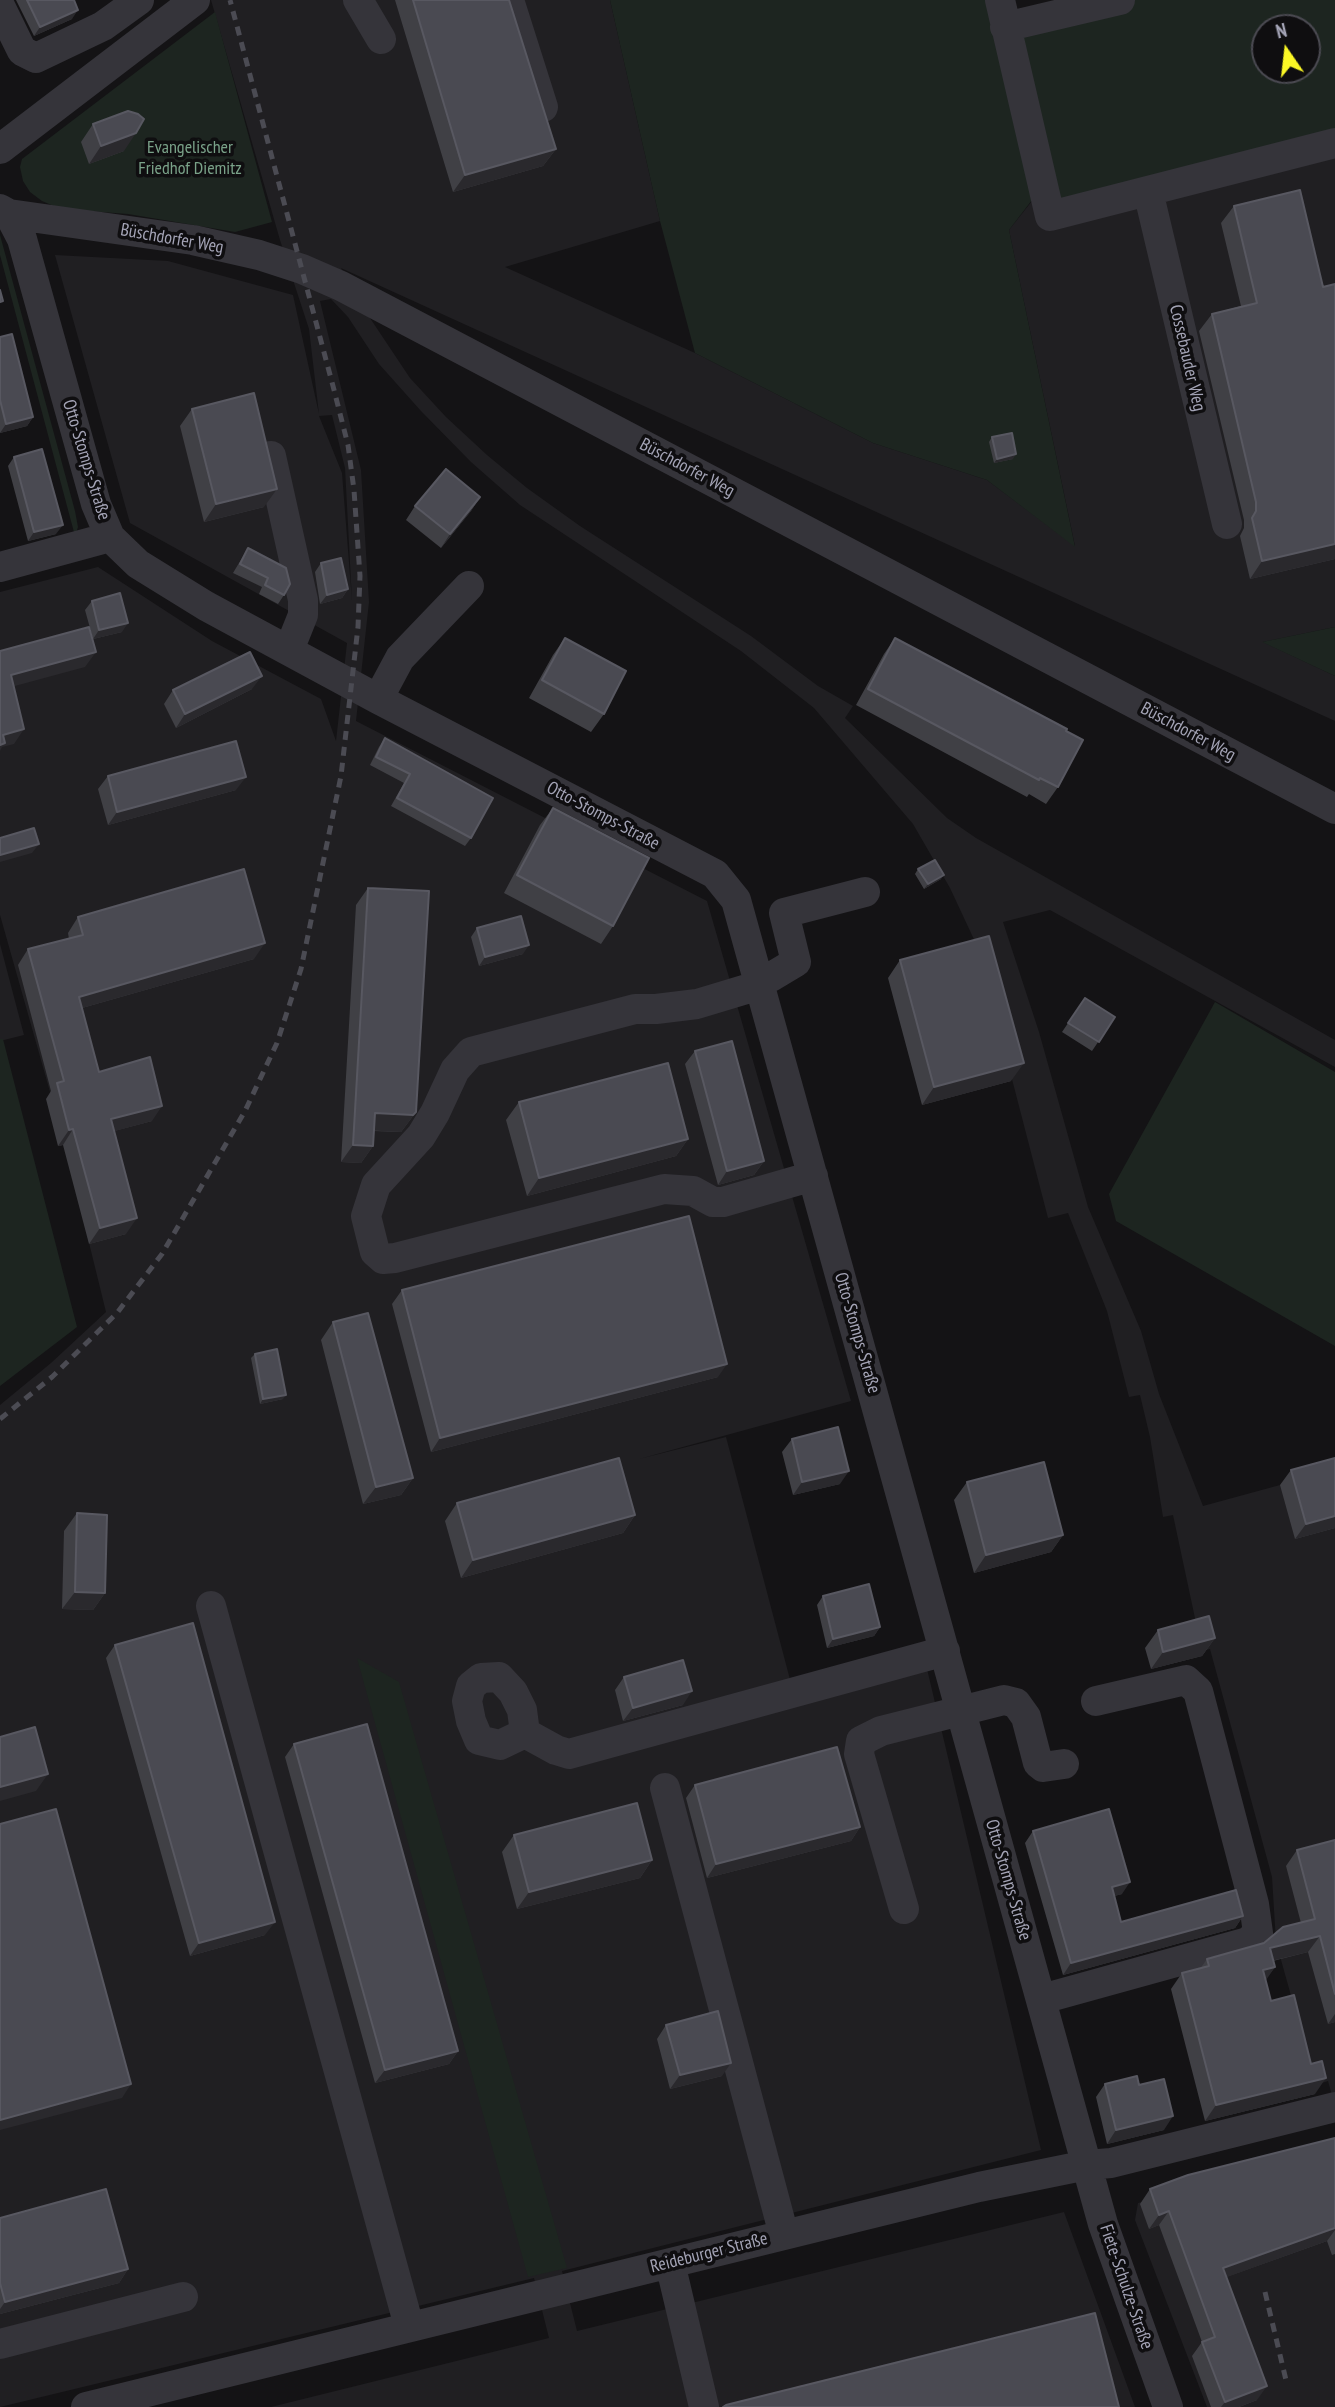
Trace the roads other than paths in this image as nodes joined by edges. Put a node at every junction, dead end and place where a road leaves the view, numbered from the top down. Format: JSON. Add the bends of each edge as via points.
{"nodes":[{"id":1,"x":139,"y":0,"type":"edge"},
{"id":2,"x":195,"y":0,"type":"edge"},
{"id":3,"x":358,"y":0,"type":"edge"},
{"id":4,"x":509,"y":0,"type":"edge"},
{"id":5,"x":1120,"y":0,"type":"edge"},
{"id":6,"x":0,"y":6,"type":"edge"},
{"id":7,"x":1003,"y":13,"type":"edge"},
{"id":8,"x":103,"y":26,"type":"junction"},
{"id":9,"x":380,"y":39,"type":"dead end"},
{"id":10,"x":121,"y":56,"type":"junction"},
{"id":11,"x":543,"y":107,"type":"edge"},
{"id":12,"x":1335,"y":143,"type":"edge"},
{"id":13,"x":0,"y":149,"type":"edge"},
{"id":14,"x":1148,"y":191,"type":"junction"},
{"id":15,"x":4,"y":211,"type":"edge"},
{"id":16,"x":271,"y":456,"type":"edge"},
{"id":17,"x":1227,"y":524,"type":"dead end"},
{"id":18,"x":110,"y":537,"type":"junction"},
{"id":19,"x":0,"y":567,"type":"edge"},
{"id":20,"x":469,"y":586,"type":"dead end"},
{"id":21,"x":289,"y":650,"type":"junction"},
{"id":22,"x":378,"y":699,"type":"junction"},
{"id":23,"x":1335,"y":809,"type":"edge"},
{"id":24,"x":865,"y":891,"type":"dead end"},
{"id":25,"x":759,"y":982,"type":"junction"},
{"id":26,"x":813,"y":1176,"type":"junction"},
{"id":27,"x":211,"y":1606,"type":"dead end"},
{"id":28,"x":945,"y":1651,"type":"junction"},
{"id":29,"x":1096,"y":1701,"type":"dead end"},
{"id":30,"x":961,"y":1710,"type":"junction"},
{"id":31,"x":525,"y":1733,"type":"dead end"},
{"id":32,"x":1064,"y":1764,"type":"dead end"},
{"id":33,"x":665,"y":1788,"type":"dead end"},
{"id":34,"x":904,"y":1909,"type":"dead end"},
{"id":35,"x":1042,"y":1999,"type":"junction"},
{"id":36,"x":1335,"y":2107,"type":"edge"},
{"id":37,"x":1087,"y":2165,"type":"junction"},
{"id":38,"x":784,"y":2235,"type":"junction"},
{"id":39,"x":670,"y":2263,"type":"junction"},
{"id":40,"x":183,"y":2297,"type":"dead end"},
{"id":41,"x":409,"y":2326,"type":"junction"},
{"id":42,"x":0,"y":2344,"type":"edge"},
{"id":43,"x":124,"y":2402,"type":"edge"},
{"id":44,"x":86,"y":2407,"type":"edge"},
{"id":45,"x":704,"y":2407,"type":"edge"},
{"id":46,"x":1168,"y":2407,"type":"edge"}],
"edges":[{"from":1,"to":8,"type":"street"},
{"from":2,"to":10,"type":"street"},
{"from":3,"to":9,"type":"street"},
{"from":4,"to":11,"type":"street"},
{"from":5,"to":7,"type":"street"},
{"from":6,"to":8,"type":"street","via":[[22,51],[36,58]]},
{"from":7,"to":14,"type":"street","via":[[1050,216]]},
{"from":8,"to":10,"type":"street"},
{"from":10,"to":13,"type":"street"},
{"from":12,"to":14,"type":"street"},
{"from":14,"to":17,"type":"street","name":"Cossebauder Weg"},
{"from":15,"to":18,"type":"street","name":"Otto-Stomps-Straße","via":[[22,239],[96,504]]},
{"from":15,"to":23,"type":"street","name":"Büschdorfer Weg","via":[[193,240],[302,269],[341,286]]},
{"from":16,"to":21,"type":"street","via":[[303,600],[303,615]]},
{"from":18,"to":19,"type":"street"},
{"from":18,"to":21,"type":"street","name":"Otto-Stomps-Straße","via":[[138,564]]},
{"from":20,"to":22,"type":"street","via":[[400,658]]},
{"from":21,"to":22,"type":"street","name":"Otto-Stomps-Straße"},
{"from":22,"to":25,"type":"street","name":"Otto-Stomps-Straße","via":[[715,874],[736,900]]},
{"from":24,"to":25,"type":"street","via":[[784,913],[796,962]]},
{"from":25,"to":26,"type":"street","name":"Otto-Stomps-Straße"},
{"from":25,"to":26,"type":"street","via":[[697,1004],[635,1009],[471,1052],[455,1070],[421,1136],[376,1185],[366,1216],[375,1252],[383,1259],[395,1258],[664,1189],[693,1191],[723,1202]]},
{"from":26,"to":28,"type":"street","name":"Otto-Stomps-Straße"},
{"from":27,"to":41,"type":"street"},
{"from":28,"to":30,"type":"street","name":"Otto-Stomps-Straße"},
{"from":28,"to":31,"type":"street","via":[[569,1754]]},
{"from":29,"to":35,"type":"street","via":[[1186,1680],[1198,1691],[1258,1933],[1248,1942]]},
{"from":30,"to":32,"type":"street","via":[[995,1700],[1016,1703],[1026,1717],[1038,1763]]},
{"from":30,"to":34,"type":"street","via":[[881,1731],[861,1741],[859,1754]]},
{"from":30,"to":35,"type":"street","name":"Otto-Stomps-Straße"},
{"from":33,"to":38,"type":"street"},
{"from":35,"to":37,"type":"street","name":"Otto-Stomps-Straße"},
{"from":36,"to":37,"type":"street","name":"Reideburger Straße","via":[[1111,2163]]},
{"from":37,"to":38,"type":"street","name":"Reideburger Straße"},
{"from":37,"to":46,"type":"street","name":"Fiete-Schulze-Straße","via":[[1103,2224]]},
{"from":38,"to":39,"type":"street","name":"Reideburger Straße"},
{"from":39,"to":41,"type":"street","name":"Reideburger Straße"},
{"from":39,"to":45,"type":"street"},
{"from":40,"to":42,"type":"street"},
{"from":41,"to":43,"type":"street","name":"Reideburger Straße"},
{"from":43,"to":44,"type":"street","name":"Reideburger Straße"}]}
